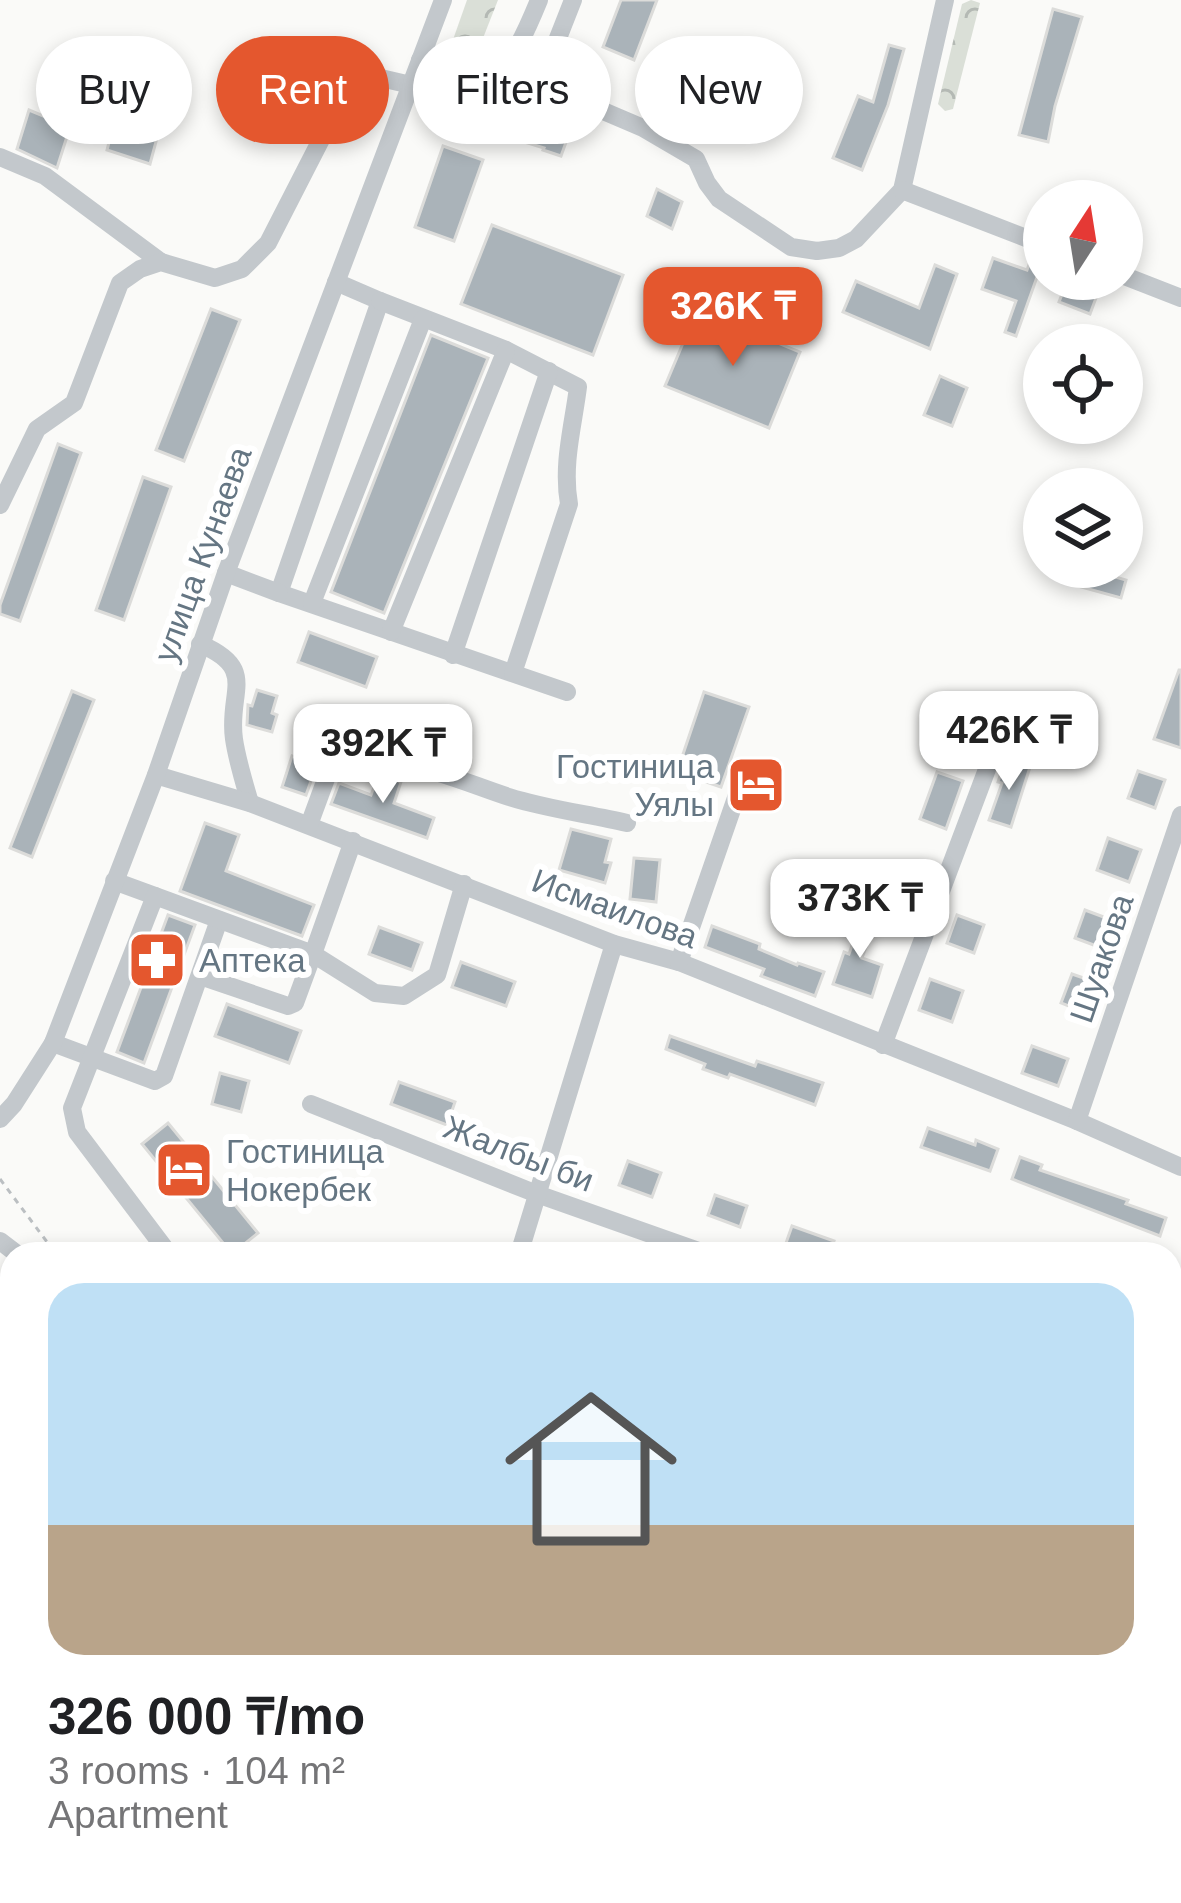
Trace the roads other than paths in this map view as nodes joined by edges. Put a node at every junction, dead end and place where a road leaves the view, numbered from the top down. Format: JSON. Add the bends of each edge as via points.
{"nodes":[{"id":1,"x":443,"y":0,"type":"edge"},
{"id":2,"x":539,"y":0,"type":"edge"},
{"id":3,"x":573,"y":0,"type":"edge"},
{"id":4,"x":945,"y":0,"type":"edge"},
{"id":5,"x":429,"y":36,"type":"edge"},
{"id":6,"x":523,"y":36,"type":"edge"},
{"id":7,"x":559,"y":36,"type":"edge"},
{"id":8,"x":413,"y":79,"type":"edge"},
{"id":9,"x":411,"y":85,"type":"junction"},
{"id":10,"x":611,"y":114,"type":"edge"},
{"id":11,"x":0,"y":157,"type":"edge"},
{"id":12,"x":902,"y":190,"type":"junction"},
{"id":13,"x":1023,"y":237,"type":"edge"},
{"id":14,"x":161,"y":262,"type":"junction"},
{"id":15,"x":336,"y":282,"type":"junction"},
{"id":16,"x":1143,"y":283,"type":"edge"},
{"id":17,"x":1181,"y":298,"type":"edge"},
{"id":18,"x":380,"y":301,"type":"junction"},
{"id":19,"x":423,"y":319,"type":"junction"},
{"id":20,"x":506,"y":350,"type":"junction"},
{"id":21,"x":549,"y":371,"type":"junction"},
{"id":22,"x":0,"y":506,"type":"edge"},
{"id":23,"x":226,"y":573,"type":"junction"},
{"id":24,"x":279,"y":593,"type":"junction"},
{"id":25,"x":312,"y":603,"type":"junction"},
{"id":26,"x":391,"y":632,"type":"junction"},
{"id":27,"x":200,"y":644,"type":"junction"},
{"id":28,"x":453,"y":655,"type":"junction"},
{"id":29,"x":513,"y":673,"type":"junction"},
{"id":30,"x":567,"y":692,"type":"dead end"},
{"id":31,"x":992,"y":756,"type":"dead end"},
{"id":32,"x":156,"y":775,"type":"junction"},
{"id":33,"x":737,"y":795,"type":"dead end"},
{"id":34,"x":250,"y":803,"type":"junction"},
{"id":35,"x":1181,"y":815,"type":"edge"},
{"id":36,"x":627,"y":823,"type":"dead end"},
{"id":37,"x":309,"y":825,"type":"junction"},
{"id":38,"x":353,"y":841,"type":"junction"},
{"id":39,"x":114,"y":881,"type":"junction"},
{"id":40,"x":464,"y":884,"type":"junction"},
{"id":41,"x":155,"y":896,"type":"junction"},
{"id":42,"x":219,"y":920,"type":"junction"},
{"id":43,"x":614,"y":944,"type":"junction"},
{"id":44,"x":313,"y":954,"type":"junction"},
{"id":45,"x":679,"y":962,"type":"junction"},
{"id":46,"x":200,"y":976,"type":"junction"},
{"id":47,"x":53,"y":1043,"type":"junction"},
{"id":48,"x":883,"y":1045,"type":"junction"},
{"id":49,"x":92,"y":1058,"type":"junction"},
{"id":50,"x":311,"y":1104,"type":"dead end"},
{"id":51,"x":0,"y":1119,"type":"edge"},
{"id":52,"x":1077,"y":1120,"type":"junction"},
{"id":53,"x":1181,"y":1167,"type":"edge"},
{"id":54,"x":537,"y":1194,"type":"junction"},
{"id":55,"x":160,"y":1242,"type":"edge"},
{"id":56,"x":523,"y":1242,"type":"edge"},
{"id":57,"x":673,"y":1242,"type":"edge"}],
"edges":[{"from":1,"to":5,"type":"street","name":"улица Кунаева"},
{"from":2,"to":6,"type":"street"},
{"from":3,"to":7,"type":"street"},
{"from":4,"to":12,"type":"street"},
{"from":8,"to":9,"type":"street","name":"улица Кунаева"},
{"from":9,"to":14,"type":"street","via":[[372,76],[350,83],[268,242],[242,269],[215,278]]},
{"from":9,"to":15,"type":"street","name":"улица Кунаева"},
{"from":10,"to":12,"type":"street","via":[[696,159],[719,199],[791,247],[848,244]]},
{"from":11,"to":14,"type":"street","via":[[45,176]]},
{"from":12,"to":13,"type":"street"},
{"from":14,"to":22,"type":"street","via":[[120,283],[74,403],[37,429]]},
{"from":15,"to":18,"type":"street"},
{"from":15,"to":23,"type":"street","name":"улица Кунаева"},
{"from":16,"to":17,"type":"street"},
{"from":18,"to":19,"type":"street"},
{"from":18,"to":24,"type":"street"},
{"from":19,"to":20,"type":"street"},
{"from":19,"to":25,"type":"street"},
{"from":20,"to":21,"type":"street"},
{"from":20,"to":26,"type":"street"},
{"from":21,"to":28,"type":"street"},
{"from":21,"to":29,"type":"street","via":[[578,387],[566,456],[568,504]]},
{"from":23,"to":24,"type":"street"},
{"from":23,"to":27,"type":"street","name":"улица Кунаева"},
{"from":24,"to":25,"type":"street"},
{"from":25,"to":26,"type":"street"},
{"from":26,"to":28,"type":"street"},
{"from":27,"to":32,"type":"street","name":"улица Кунаева"},
{"from":27,"to":34,"type":"street","via":[[224,655],[235,672],[233,733]]},
{"from":28,"to":29,"type":"street"},
{"from":29,"to":30,"type":"street"},
{"from":31,"to":48,"type":"street"},
{"from":32,"to":34,"type":"street","name":"Исмаилова"},
{"from":32,"to":39,"type":"street","name":"улица Кунаева"},
{"from":33,"to":45,"type":"street"},
{"from":34,"to":37,"type":"street","name":"Исмаилова"},
{"from":35,"to":52,"type":"street","name":"Шуакова"},
{"from":36,"to":37,"type":"street","via":[[511,798],[443,772],[349,760],[330,768]]},
{"from":37,"to":38,"type":"street","name":"Исмаилова"},
{"from":38,"to":40,"type":"street","name":"Исмаилова"},
{"from":38,"to":44,"type":"street"},
{"from":39,"to":41,"type":"street"},
{"from":39,"to":47,"type":"street","name":"улица Кунаева"},
{"from":40,"to":43,"type":"street","name":"Исмаилова"},
{"from":40,"to":44,"type":"street","via":[[436,975],[404,997],[375,993]]},
{"from":41,"to":42,"type":"street"},
{"from":41,"to":49,"type":"street"},
{"from":42,"to":44,"type":"street"},
{"from":42,"to":46,"type":"street"},
{"from":43,"to":45,"type":"street","name":"Исмаилова"},
{"from":43,"to":54,"type":"street"},
{"from":44,"to":46,"type":"street","via":[[288,1006]]},
{"from":45,"to":48,"type":"street","name":"Исмаилова"},
{"from":46,"to":49,"type":"street","via":[[164,1076],[155,1081]]},
{"from":47,"to":49,"type":"street"},
{"from":47,"to":51,"type":"street","name":"улица Кунаева"},
{"from":48,"to":52,"type":"street","name":"Исмаилова"},
{"from":49,"to":55,"type":"street","via":[[72,1108],[77,1132]]},
{"from":50,"to":54,"type":"street","name":"Жалбы би"},
{"from":52,"to":53,"type":"street","name":"Исмаилова"},
{"from":54,"to":56,"type":"street"},
{"from":54,"to":57,"type":"street","name":"Жалбы би"}]}
